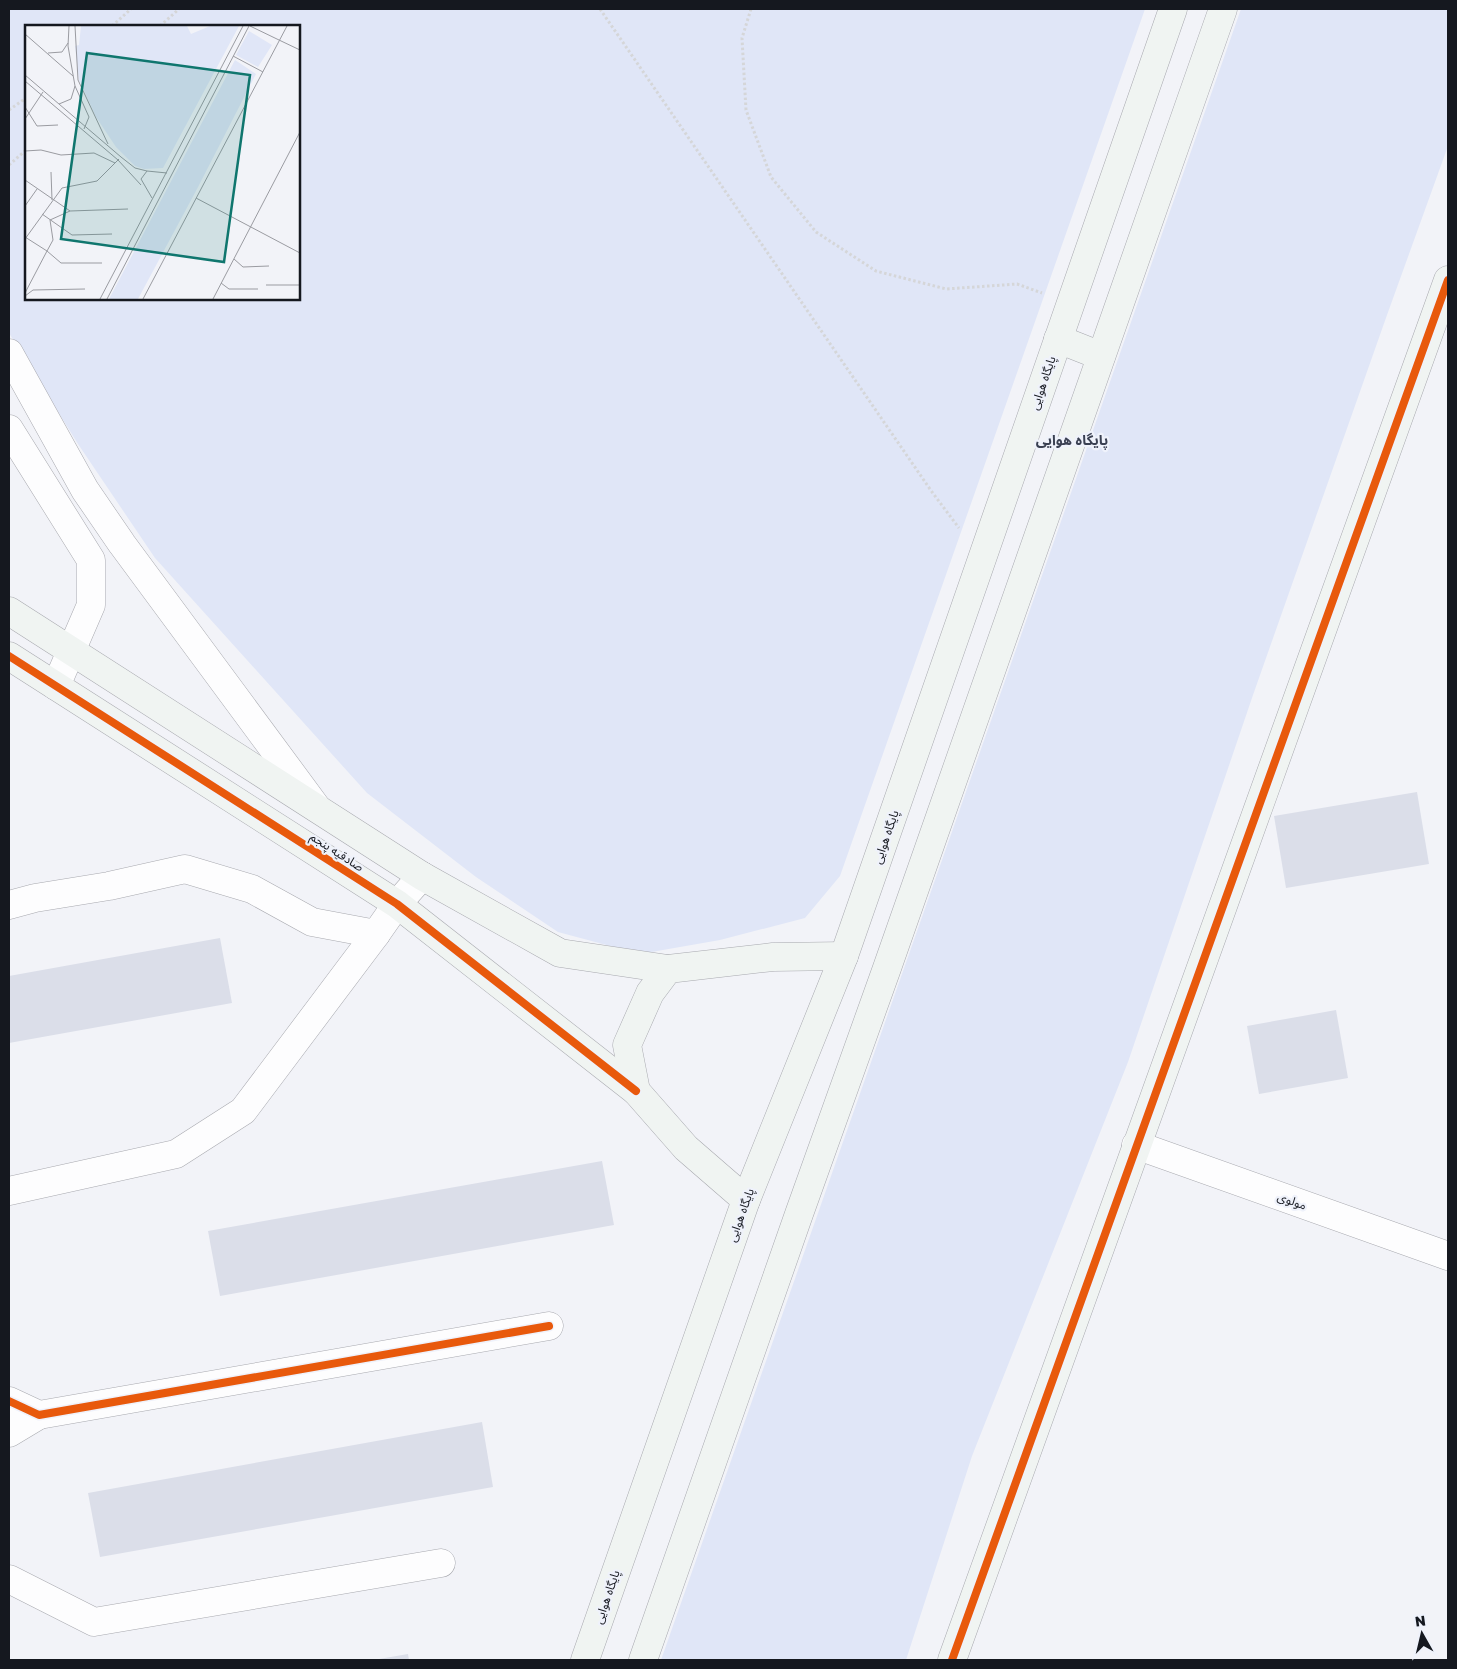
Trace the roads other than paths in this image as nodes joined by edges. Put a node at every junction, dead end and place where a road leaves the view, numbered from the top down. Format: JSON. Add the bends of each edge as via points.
{"nodes":[{"id":1,"x":1174,"y":9,"type":"edge"},
{"id":2,"x":1224,"y":9,"type":"edge"},
{"id":3,"x":1448,"y":280,"type":"edge"},
{"id":4,"x":1058,"y":339,"type":"junction"},
{"id":5,"x":9,"y":353,"type":"edge"},
{"id":6,"x":1101,"y":356,"type":"junction"},
{"id":7,"x":9,"y":429,"type":"edge"},
{"id":8,"x":9,"y":611,"type":"edge"},
{"id":9,"x":70,"y":650,"type":"junction"},
{"id":10,"x":9,"y":656,"type":"edge"},
{"id":11,"x":56,"y":686,"type":"junction"},
{"id":12,"x":318,"y":809,"type":"junction"},
{"id":13,"x":422,"y":876,"type":"junction"},
{"id":14,"x":397,"y":904,"type":"junction"},
{"id":15,"x":9,"y":905,"type":"edge"},
{"id":16,"x":376,"y":934,"type":"junction"},
{"id":17,"x":844,"y":956,"type":"junction"},
{"id":18,"x":668,"y":969,"type":"junction"},
{"id":19,"x":636,"y":1091,"type":"junction"},
{"id":20,"x":1136,"y":1145,"type":"junction"},
{"id":21,"x":9,"y":1191,"type":"edge"},
{"id":22,"x":746,"y":1200,"type":"junction"},
{"id":23,"x":1448,"y":1256,"type":"edge"},
{"id":24,"x":549,"y":1326,"type":"dead end"},
{"id":25,"x":9,"y":1401,"type":"edge"},
{"id":26,"x":39,"y":1416,"type":"junction"},
{"id":27,"x":9,"y":1433,"type":"edge"},
{"id":28,"x":441,"y":1563,"type":"dead end"},
{"id":29,"x":9,"y":1579,"type":"edge"},
{"id":30,"x":585,"y":1660,"type":"edge"},
{"id":31,"x":643,"y":1660,"type":"edge"},
{"id":32,"x":952,"y":1660,"type":"edge"}],
"edges":[{"from":1,"to":4,"type":"main road","name":"پایگاه هوایی"},
{"from":2,"to":6,"type":"main road"},
{"from":3,"to":20,"type":"main road"},
{"from":4,"to":6,"type":"main road"},
{"from":4,"to":17,"type":"main road","name":"پایگاه هوایی"},
{"from":5,"to":12,"type":"street","via":[[85,490]]},
{"from":6,"to":31,"type":"main road"},
{"from":7,"to":9,"type":"street","via":[[91,560],[91,605]]},
{"from":8,"to":9,"type":"main road","name":"صادقیه پنجم"},
{"from":9,"to":11,"type":"street"},
{"from":9,"to":12,"type":"main road","name":"صادقیه پنجم"},
{"from":10,"to":11,"type":"main road","name":"صادقیه پنجم"},
{"from":11,"to":14,"type":"main road","name":"صادقیه پنجم"},
{"from":12,"to":13,"type":"main road","name":"صادقیه پنجم"},
{"from":13,"to":14,"type":"street"},
{"from":13,"to":18,"type":"main road","name":"صادقیه پنجم","via":[[560,953]]},
{"from":14,"to":16,"type":"street"},
{"from":14,"to":19,"type":"main road","name":"صادقیه پنجم"},
{"from":15,"to":16,"type":"street","via":[[185,870],[252,890],[312,922]]},
{"from":16,"to":21,"type":"street","via":[[243,1111],[176,1154]]},
{"from":17,"to":18,"type":"main road","name":"صادقیه پنجم","via":[[774,957]]},
{"from":17,"to":22,"type":"main road","name":"پایگاه هوایی"},
{"from":18,"to":19,"type":"main road","via":[[650,993],[627,1045]]},
{"from":19,"to":22,"type":"main road","name":"صادقیه پنجم","via":[[686,1148]]},
{"from":20,"to":23,"type":"street","name":"مولوی"},
{"from":20,"to":32,"type":"main road"},
{"from":22,"to":30,"type":"main road","name":"پایگاه هوایی"},
{"from":24,"to":26,"type":"street"},
{"from":25,"to":26,"type":"street"},
{"from":26,"to":27,"type":"street"},
{"from":28,"to":29,"type":"street","via":[[94,1622]]}]}
